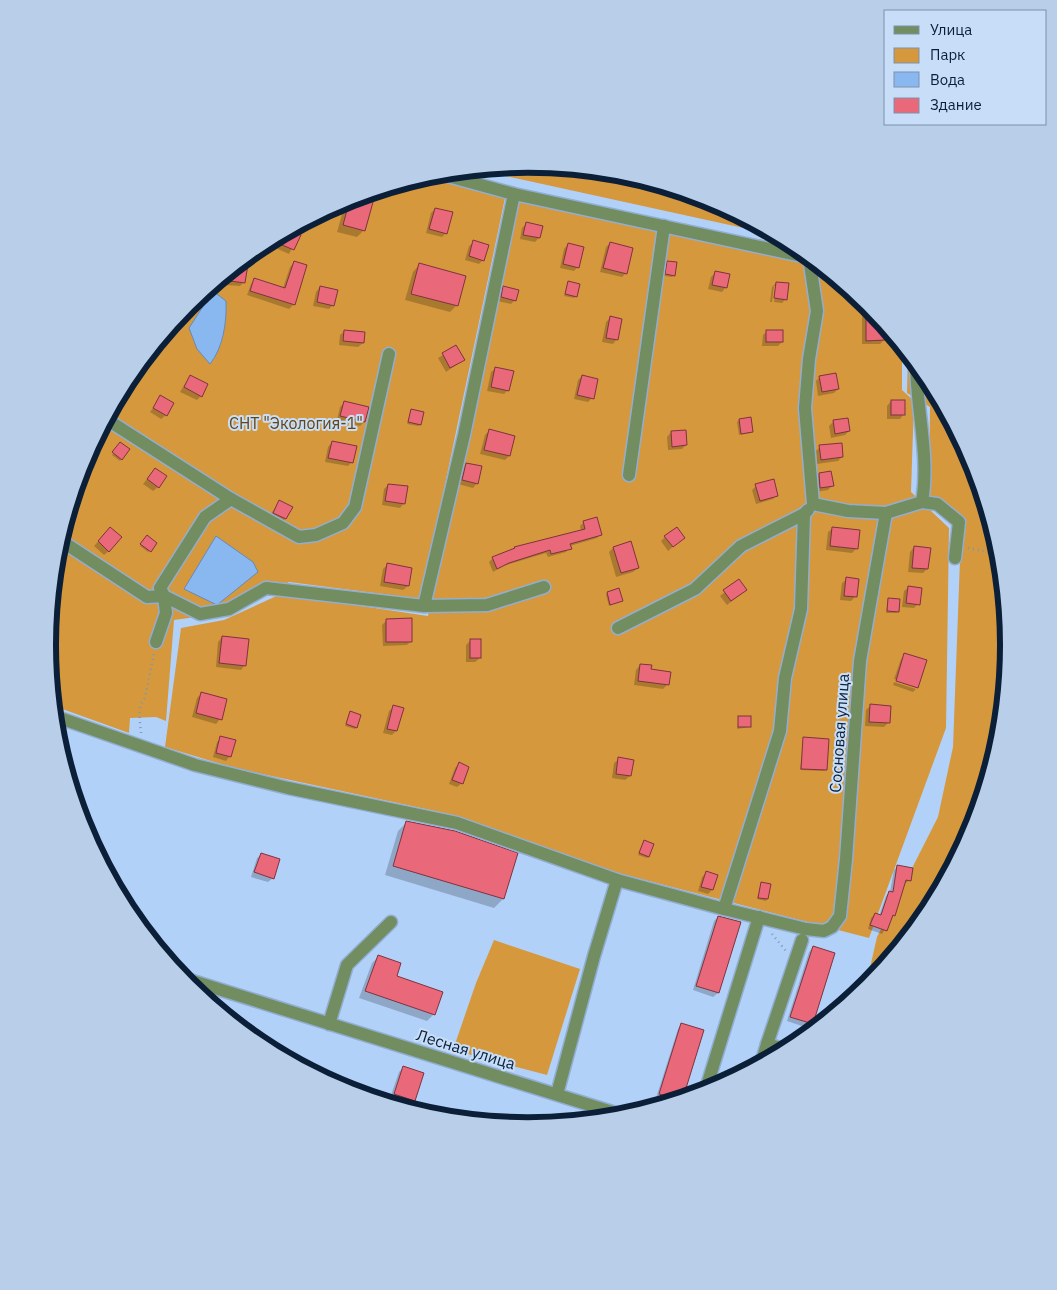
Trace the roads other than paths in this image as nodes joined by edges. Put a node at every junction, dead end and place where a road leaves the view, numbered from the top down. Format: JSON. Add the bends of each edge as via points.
{"nodes":[{"id":1,"x":457,"y":179,"type":"edge"},
{"id":2,"x":514,"y":194,"type":"junction"},
{"id":3,"x":664,"y":226,"type":"junction"},
{"id":4,"x":793,"y":253,"type":"edge"},
{"id":5,"x":811,"y":267,"type":"edge"},
{"id":6,"x":389,"y":354,"type":"dead end"},
{"id":7,"x":916,"y":376,"type":"edge"},
{"id":8,"x":112,"y":423,"type":"edge"},
{"id":9,"x":629,"y":475,"type":"dead end"},
{"id":10,"x":231,"y":499,"type":"junction"},
{"id":11,"x":922,"y":502,"type":"junction"},
{"id":12,"x":809,"y":509,"type":"junction"},
{"id":13,"x":886,"y":513,"type":"junction"},
{"id":14,"x":67,"y":545,"type":"edge"},
{"id":15,"x":956,"y":552,"type":"road end"},
{"id":16,"x":544,"y":587,"type":"dead end"},
{"id":17,"x":164,"y":596,"type":"junction"},
{"id":18,"x":424,"y":606,"type":"junction"},
{"id":19,"x":618,"y":628,"type":"dead end"},
{"id":20,"x":156,"y":642,"type":"road end"},
{"id":21,"x":62,"y":719,"type":"edge"},
{"id":22,"x":617,"y":880,"type":"junction"},
{"id":23,"x":724,"y":909,"type":"junction"},
{"id":24,"x":759,"y":917,"type":"junction"},
{"id":25,"x":391,"y":922,"type":"dead end"},
{"id":26,"x":804,"y":934,"type":"junction"},
{"id":27,"x":200,"y":983,"type":"edge"},
{"id":28,"x":329,"y":1024,"type":"junction"},
{"id":29,"x":767,"y":1044,"type":"junction"},
{"id":30,"x":776,"y":1047,"type":"edge"},
{"id":31,"x":764,"y":1055,"type":"edge"},
{"id":32,"x":708,"y":1081,"type":"edge"},
{"id":33,"x":558,"y":1094,"type":"junction"},
{"id":34,"x":607,"y":1110,"type":"edge"}],
"edges":[{"from":1,"to":2,"type":"street"},
{"from":2,"to":3,"type":"street"},
{"from":2,"to":18,"type":"street","via":[[464,435]]},
{"from":3,"to":4,"type":"street"},
{"from":3,"to":9,"type":"street"},
{"from":5,"to":12,"type":"street","via":[[817,311],[805,408]]},
{"from":6,"to":10,"type":"street","via":[[355,507],[343,523],[316,535],[300,537]]},
{"from":7,"to":11,"type":"street","via":[[925,484]]},
{"from":8,"to":10,"type":"street"},
{"from":10,"to":17,"type":"street","via":[[205,516],[160,588]]},
{"from":11,"to":13,"type":"street"},
{"from":11,"to":15,"type":"street","via":[[937,504],[959,522]]},
{"from":12,"to":13,"type":"street"},
{"from":12,"to":19,"type":"street","via":[[741,546],[695,589]]},
{"from":12,"to":23,"type":"street","via":[[801,609],[785,678],[780,730]]},
{"from":13,"to":26,"type":"street","name":"Сосновая улица","via":[[860,661],[840,916],[824,931]]},
{"from":14,"to":17,"type":"street","via":[[146,597]]},
{"from":16,"to":18,"type":"street","via":[[487,605]]},
{"from":17,"to":18,"type":"street","via":[[200,614],[229,609],[266,588]]},
{"from":17,"to":20,"type":"street","via":[[166,613]]},
{"from":21,"to":22,"type":"street","name":"Сосновая улица","via":[[195,765],[457,823]]},
{"from":22,"to":23,"type":"street","name":"Сосновая улица"},
{"from":22,"to":33,"type":"street"},
{"from":23,"to":24,"type":"street","name":"Сосновая улица"},
{"from":24,"to":26,"type":"street","name":"Сосновая улица"},
{"from":24,"to":32,"type":"street"},
{"from":25,"to":28,"type":"street","via":[[346,965]]},
{"from":26,"to":29,"type":"street"},
{"from":27,"to":28,"type":"street","name":"Лесная улица"},
{"from":28,"to":33,"type":"street","name":"Лесная улица","via":[[438,1051]]},
{"from":29,"to":30,"type":"street"},
{"from":29,"to":31,"type":"street"},
{"from":33,"to":34,"type":"street","name":"Лесная улица"}]}
